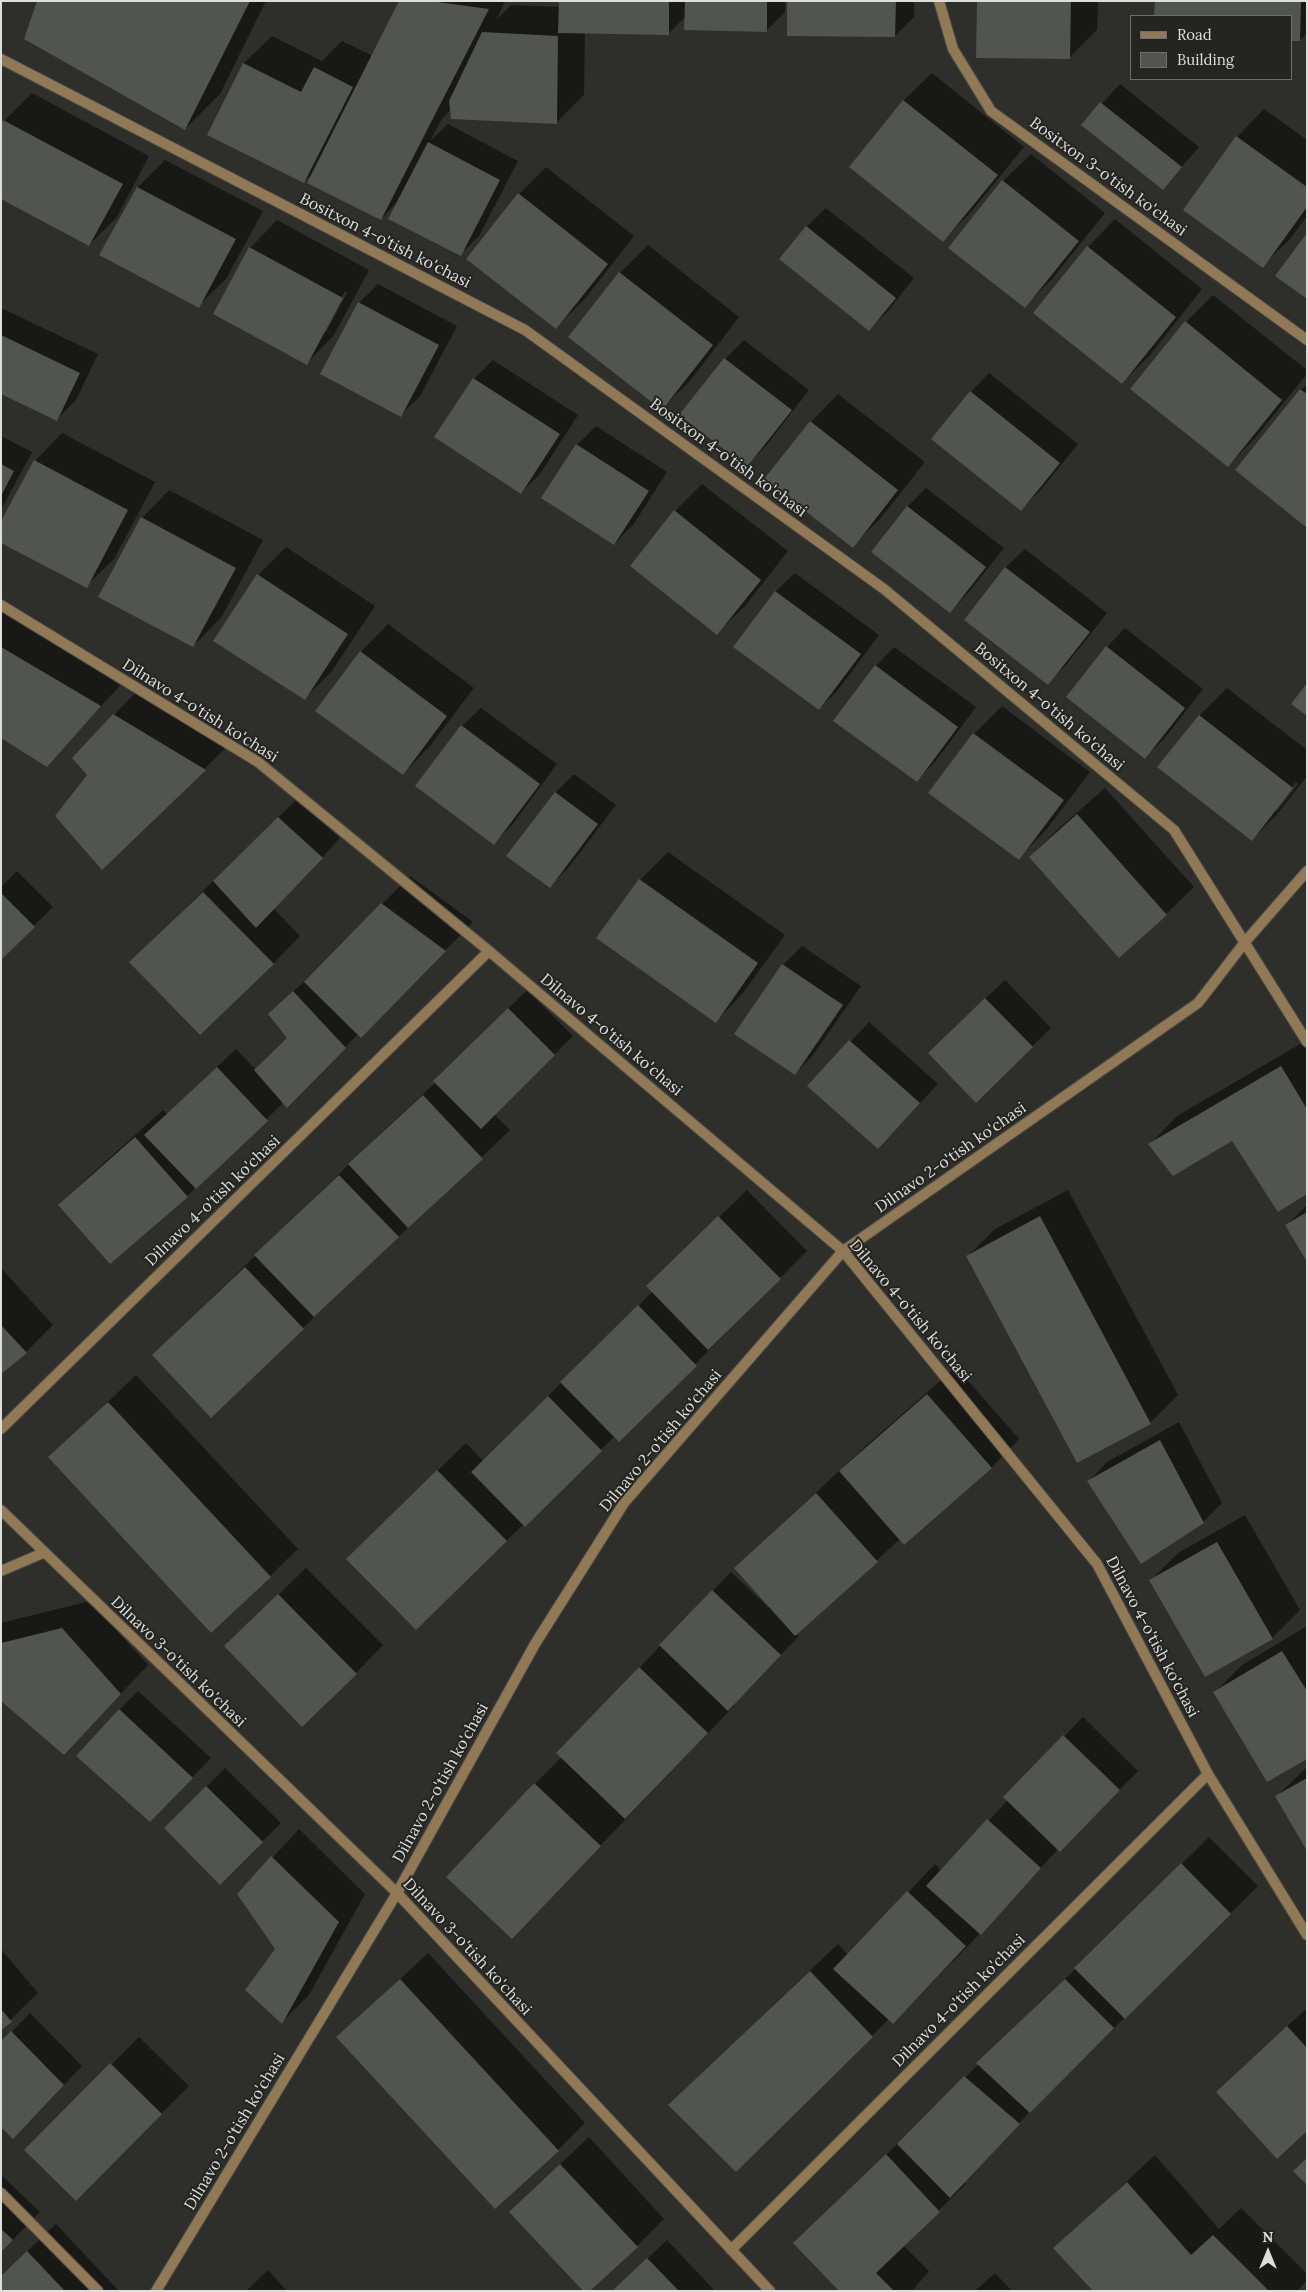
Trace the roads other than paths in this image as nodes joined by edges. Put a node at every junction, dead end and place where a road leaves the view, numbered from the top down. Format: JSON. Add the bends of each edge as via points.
{"nodes":[{"id":1,"x":939,"y":1,"type":"edge"},
{"id":2,"x":1,"y":59,"type":"edge"},
{"id":3,"x":1307,"y":340,"type":"edge"},
{"id":4,"x":1,"y":605,"type":"edge"},
{"id":5,"x":1307,"y":871,"type":"edge"},
{"id":6,"x":1245,"y":942,"type":"junction"},
{"id":7,"x":489,"y":951,"type":"junction"},
{"id":8,"x":1307,"y":1042,"type":"edge"},
{"id":9,"x":843,"y":1251,"type":"junction"},
{"id":10,"x":1,"y":1429,"type":"edge"},
{"id":11,"x":1,"y":1510,"type":"edge"},
{"id":12,"x":43,"y":1553,"type":"junction"},
{"id":13,"x":1,"y":1571,"type":"edge"},
{"id":14,"x":1208,"y":1774,"type":"junction"},
{"id":15,"x":397,"y":1893,"type":"junction"},
{"id":16,"x":1307,"y":1935,"type":"edge"},
{"id":17,"x":1,"y":2193,"type":"edge"},
{"id":18,"x":731,"y":2250,"type":"junction"},
{"id":19,"x":98,"y":2291,"type":"edge"},
{"id":20,"x":156,"y":2291,"type":"edge"},
{"id":21,"x":770,"y":2291,"type":"edge"}],
"edges":[{"from":1,"to":3,"type":"street","name":"Bositxon 3-o'tish ko'chasi","via":[[953,49],[991,111]]},
{"from":2,"to":6,"type":"street","name":"Bositxon 4-o'tish ko'chasi","via":[[524,330],[884,588],[1174,830]]},
{"from":4,"to":7,"type":"street","name":"Dilnavo 4-o'tish ko'chasi","via":[[258,762]]},
{"from":5,"to":6,"type":"street","name":"Dilnavo 2-o'tish ko'chasi"},
{"from":6,"to":8,"type":"street","name":"Bositxon 4-o'tish ko'chasi"},
{"from":6,"to":9,"type":"street","name":"Dilnavo 2-o'tish ko'chasi","via":[[1198,1004]]},
{"from":7,"to":9,"type":"street","name":"Dilnavo 4-o'tish ko'chasi"},
{"from":7,"to":10,"type":"street","name":"Dilnavo 4-o'tish ko'chasi"},
{"from":9,"to":14,"type":"street","name":"Dilnavo 4-o'tish ko'chasi","via":[[1097,1564]]},
{"from":9,"to":15,"type":"street","name":"Dilnavo 2-o'tish ko'chasi","via":[[624,1503],[535,1644]]},
{"from":11,"to":12,"type":"street","name":"Dilnavo 3-o'tish ko'chasi"},
{"from":12,"to":13,"type":"street"},
{"from":12,"to":15,"type":"street","name":"Dilnavo 3-o'tish ko'chasi"},
{"from":14,"to":16,"type":"street","name":"Dilnavo 4-o'tish ko'chasi"},
{"from":14,"to":18,"type":"street","name":"Dilnavo 4-o'tish ko'chasi"},
{"from":15,"to":18,"type":"street","name":"Dilnavo 3-o'tish ko'chasi"},
{"from":15,"to":20,"type":"street","name":"Dilnavo 2-o'tish ko'chasi"},
{"from":17,"to":19,"type":"street"},
{"from":18,"to":21,"type":"street","name":"Dilnavo 3-o'tish ko'chasi"}]}
